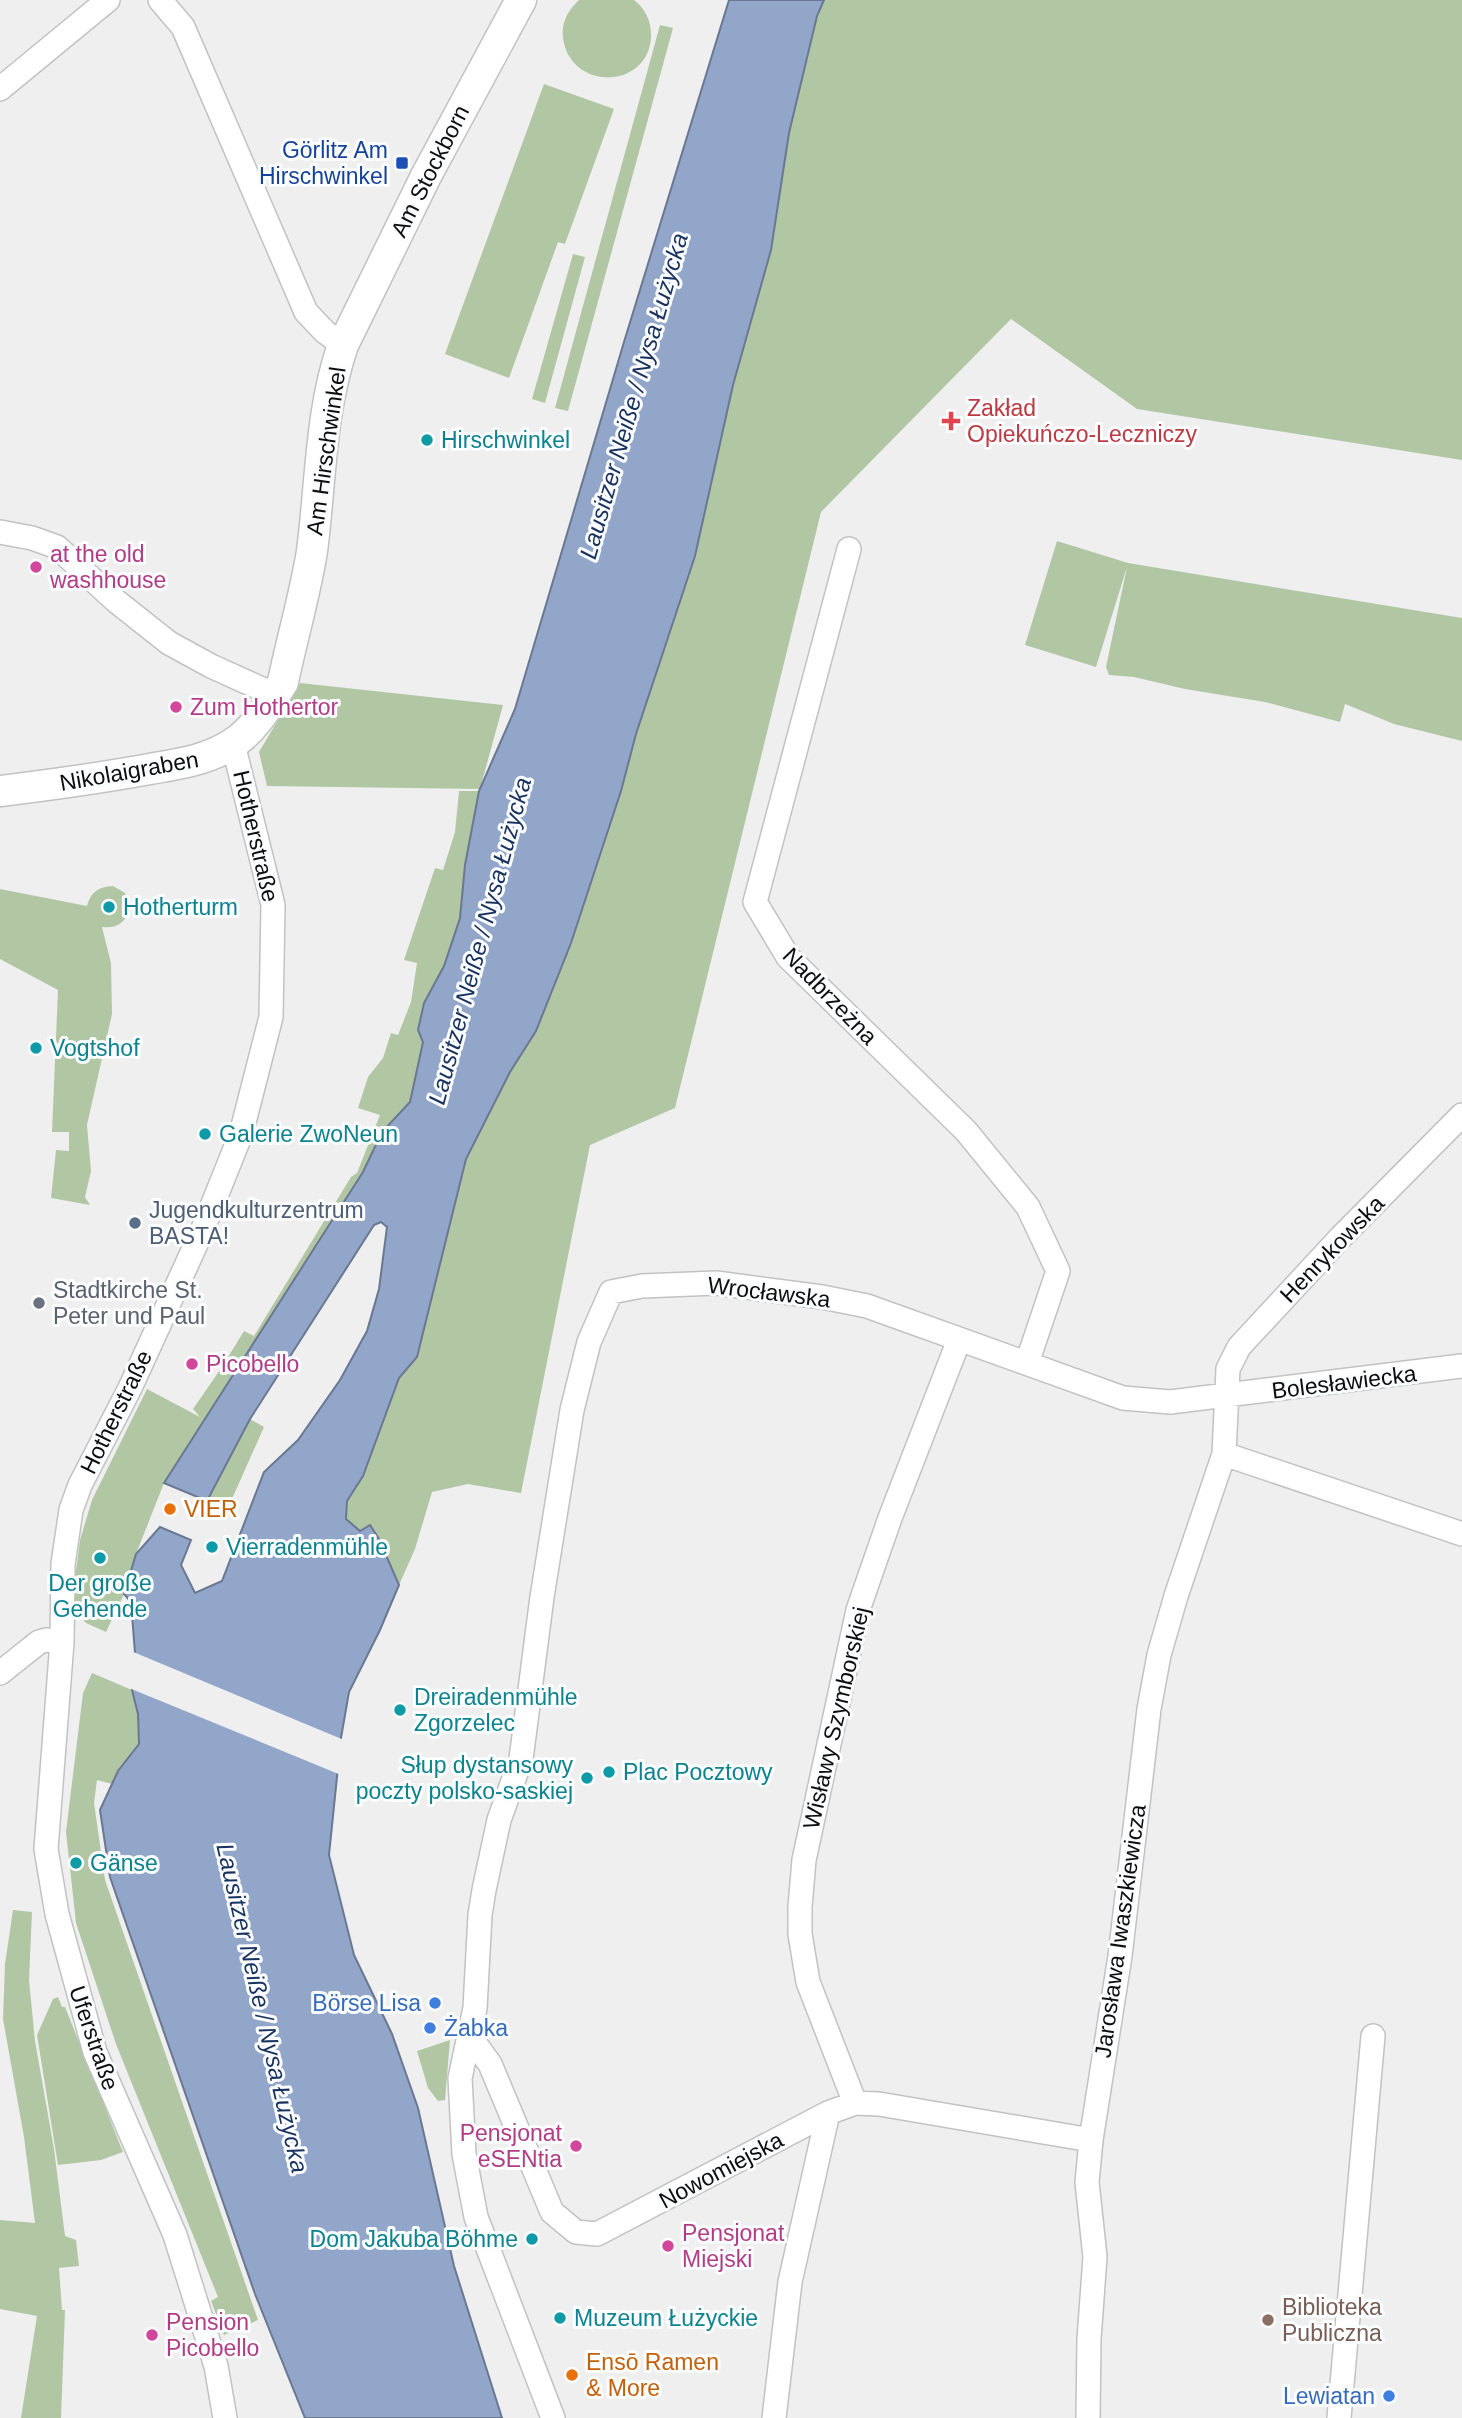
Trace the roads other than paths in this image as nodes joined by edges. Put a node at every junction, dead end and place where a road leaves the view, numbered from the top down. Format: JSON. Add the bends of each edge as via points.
{"nodes":[{"id":1,"x":108,"y":0,"type":"edge"},
{"id":2,"x":160,"y":0,"type":"edge"},
{"id":3,"x":521,"y":0,"type":"edge"},
{"id":4,"x":0,"y":89,"type":"edge"},
{"id":5,"x":343,"y":345,"type":"junction"},
{"id":6,"x":0,"y":532,"type":"edge"},
{"id":7,"x":849,"y":548,"type":"dead end"},
{"id":8,"x":275,"y":695,"type":"junction"},
{"id":9,"x":233,"y":744,"type":"junction"},
{"id":10,"x":0,"y":792,"type":"edge"},
{"id":11,"x":1462,"y":1115,"type":"edge"},
{"id":12,"x":959,"y":1340,"type":"junction"},
{"id":13,"x":1027,"y":1363,"type":"junction"},
{"id":14,"x":1462,"y":1366,"type":"edge"},
{"id":15,"x":1226,"y":1396,"type":"junction"},
{"id":16,"x":1224,"y":1454,"type":"junction"},
{"id":17,"x":1462,"y":1534,"type":"edge"},
{"id":18,"x":62,"y":1642,"type":"junction"},
{"id":19,"x":0,"y":1673,"type":"edge"},
{"id":20,"x":469,"y":2035,"type":"junction"},
{"id":21,"x":1373,"y":2036,"type":"dead end"},
{"id":22,"x":856,"y":2103,"type":"junction"},
{"id":23,"x":828,"y":2113,"type":"junction"},
{"id":24,"x":1091,"y":2140,"type":"junction"},
{"id":25,"x":225,"y":2418,"type":"edge"},
{"id":26,"x":553,"y":2418,"type":"edge"},
{"id":27,"x":775,"y":2418,"type":"edge"},
{"id":28,"x":1088,"y":2418,"type":"edge"},
{"id":29,"x":1339,"y":2418,"type":"edge"}],
"edges":[{"from":1,"to":4,"type":"street"},
{"from":2,"to":5,"type":"street","name":"Am Hirschwinkel","via":[[183,27],[306,312]]},
{"from":3,"to":5,"type":"street","name":"Am Stockborn","via":[[426,176]]},
{"from":5,"to":8,"type":"street","name":"Am Hirschwinkel","via":[[327,412],[306,578]]},
{"from":6,"to":8,"type":"street","via":[[57,547],[169,643]]},
{"from":7,"to":13,"type":"street","name":"Nadbrzeżna","via":[[755,902],[788,957],[966,1131],[1028,1207],[1058,1271]]},
{"from":8,"to":9,"type":"street","name":"Nikolaigraben"},
{"from":9,"to":10,"type":"street","name":"Nikolaigraben","via":[[178,764]]},
{"from":9,"to":18,"type":"street","name":"Hotherstraße","via":[[273,905],[271,1017],[241,1134],[202,1231],[71,1510],[63,1564]]},
{"from":11,"to":15,"type":"street","name":"Henrykowska","via":[[1238,1347],[1230,1362]]},
{"from":12,"to":13,"type":"street","name":"Wrocławska"},
{"from":12,"to":20,"type":"street","name":"Wrocławska","via":[[867,1306],[822,1297],[716,1283],[611,1292],[595,1325],[577,1384],[521,1759],[499,1820],[480,1915],[475,2008]]},
{"from":12,"to":22,"type":"street","name":"Wisławy Szymborskiej","via":[[858,1610],[804,1860],[800,1934],[808,1982]]},
{"from":13,"to":15,"type":"street","name":"Wrocławska","via":[[1123,1398],[1170,1402]]},
{"from":14,"to":15,"type":"street","name":"Bolesławiecka"},
{"from":15,"to":16,"type":"street"},
{"from":16,"to":17,"type":"street"},
{"from":16,"to":24,"type":"street","name":"Jarosława Iwaszkiewicza","via":[[1176,1596],[1155,1678]]},
{"from":18,"to":19,"type":"street","via":[[39,1642]]},
{"from":18,"to":25,"type":"street","name":"Uferstraße","via":[[46,1849],[57,1914],[95,2052],[195,2293]]},
{"from":20,"to":23,"type":"street","name":"Nowomiejska","via":[[490,2063],[552,2212],[576,2232],[597,2234]]},
{"from":20,"to":26,"type":"street","via":[[460,2078],[464,2154],[477,2217]]},
{"from":21,"to":29,"type":"street"},
{"from":22,"to":23,"type":"street","name":"Nowomiejska"},
{"from":22,"to":24,"type":"street","name":"Nowomiejska"},
{"from":23,"to":27,"type":"street","via":[[790,2283]]},
{"from":24,"to":28,"type":"street","name":"Jarosława Iwaszkiewicza","via":[[1087,2182],[1096,2257]]}]}
